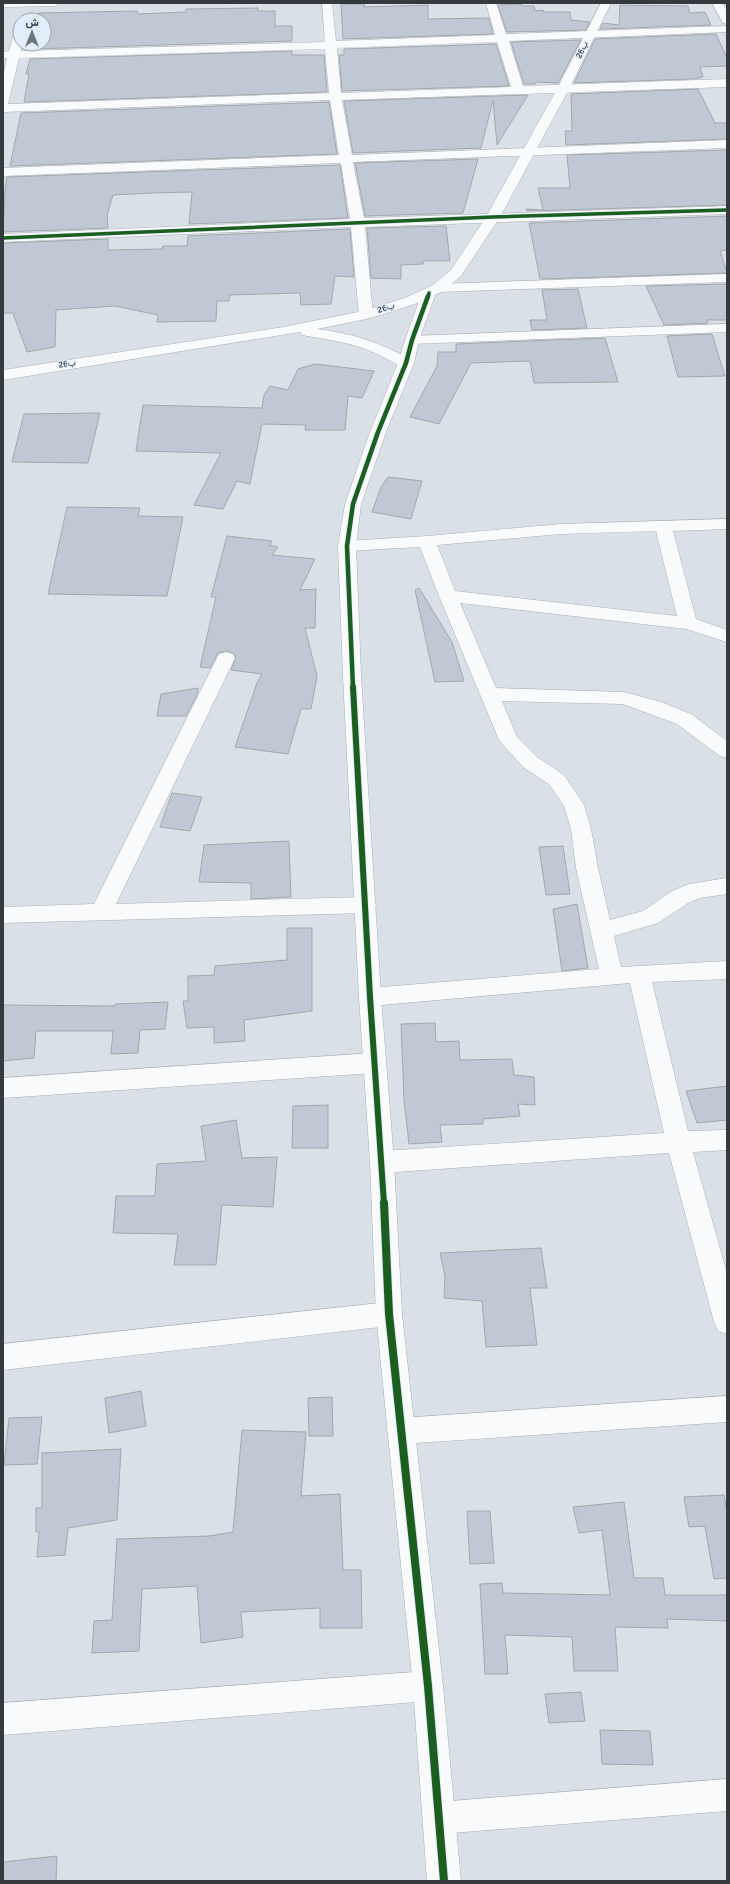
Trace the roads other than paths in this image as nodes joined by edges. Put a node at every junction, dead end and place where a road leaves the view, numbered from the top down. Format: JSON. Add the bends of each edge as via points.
{"nodes":[{"id":1,"x":55,"y":3,"type":"edge"},
{"id":2,"x":327,"y":3,"type":"edge"},
{"id":3,"x":491,"y":3,"type":"edge"},
{"id":4,"x":606,"y":3,"type":"edge"},
{"id":5,"x":717,"y":3,"type":"edge"},
{"id":6,"x":3,"y":4,"type":"edge"},
{"id":7,"x":25,"y":7,"type":"edge"},
{"id":8,"x":727,"y":21,"type":"edge"},
{"id":9,"x":727,"y":29,"type":"edge"},
{"id":10,"x":589,"y":34,"type":"junction"},
{"id":11,"x":501,"y":39,"type":"junction"},
{"id":12,"x":331,"y":45,"type":"junction"},
{"id":13,"x":9,"y":55,"type":"edge"},
{"id":14,"x":727,"y":83,"type":"edge"},
{"id":15,"x":562,"y":89,"type":"junction"},
{"id":16,"x":518,"y":90,"type":"junction"},
{"id":17,"x":335,"y":96,"type":"junction"},
{"id":18,"x":3,"y":103,"type":"edge"},
{"id":19,"x":3,"y":108,"type":"edge"},
{"id":20,"x":727,"y":144,"type":"edge"},
{"id":21,"x":530,"y":151,"type":"junction"},
{"id":22,"x":347,"y":158,"type":"junction"},
{"id":23,"x":3,"y":172,"type":"edge"},
{"id":24,"x":727,"y":210,"type":"edge"},
{"id":25,"x":493,"y":217,"type":"junction"},
{"id":26,"x":358,"y":224,"type":"junction"},
{"id":27,"x":3,"y":238,"type":"edge"},
{"id":28,"x":727,"y":278,"type":"edge"},
{"id":29,"x":434,"y":291,"type":"junction"},
{"id":30,"x":366,"y":315,"type":"junction"},
{"id":31,"x":727,"y":328,"type":"edge"},
{"id":32,"x":284,"y":331,"type":"junction"},
{"id":33,"x":412,"y":340,"type":"junction"},
{"id":34,"x":406,"y":364,"type":"junction"},
{"id":35,"x":3,"y":375,"type":"edge"},
{"id":36,"x":727,"y":524,"type":"edge"},
{"id":37,"x":663,"y":525,"type":"junction"},
{"id":38,"x":427,"y":541,"type":"junction"},
{"id":39,"x":347,"y":546,"type":"junction"},
{"id":40,"x":448,"y":596,"type":"junction"},
{"id":41,"x":688,"y":623,"type":"junction"},
{"id":42,"x":727,"y":636,"type":"edge"},
{"id":43,"x":226,"y":658,"type":"dead end"},
{"id":44,"x":490,"y":694,"type":"junction"},
{"id":45,"x":727,"y":751,"type":"edge"},
{"id":46,"x":727,"y":886,"type":"edge"},
{"id":47,"x":365,"y":905,"type":"junction"},
{"id":48,"x":101,"y":913,"type":"junction"},
{"id":49,"x":3,"y":915,"type":"edge"},
{"id":50,"x":601,"y":931,"type":"junction"},
{"id":51,"x":727,"y":970,"type":"edge"},
{"id":52,"x":638,"y":974,"type":"junction"},
{"id":53,"x":612,"y":976,"type":"junction"},
{"id":54,"x":370,"y":998,"type":"junction"},
{"id":55,"x":374,"y":1063,"type":"junction"},
{"id":56,"x":3,"y":1088,"type":"edge"},
{"id":57,"x":727,"y":1140,"type":"edge"},
{"id":58,"x":678,"y":1142,"type":"junction"},
{"id":59,"x":382,"y":1162,"type":"junction"},
{"id":60,"x":389,"y":1314,"type":"junction"},
{"id":61,"x":727,"y":1322,"type":"edge"},
{"id":62,"x":3,"y":1357,"type":"edge"},
{"id":63,"x":727,"y":1409,"type":"edge"},
{"id":64,"x":401,"y":1431,"type":"junction"},
{"id":65,"x":428,"y":1686,"type":"junction"},
{"id":66,"x":3,"y":1719,"type":"edge"},
{"id":67,"x":727,"y":1795,"type":"edge"},
{"id":68,"x":439,"y":1818,"type":"junction"},
{"id":69,"x":444,"y":1881,"type":"edge"}],
"edges":[{"from":1,"to":7,"type":"main road"},
{"from":2,"to":12,"type":"main road"},
{"from":3,"to":11,"type":"main road"},
{"from":4,"to":10,"type":"main road","name":"26ب"},
{"from":5,"to":8,"type":"main road"},
{"from":6,"to":7,"type":"main road"},
{"from":9,"to":10,"type":"main road"},
{"from":10,"to":11,"type":"main road"},
{"from":10,"to":15,"type":"main road","name":"26ب"},
{"from":11,"to":12,"type":"main road"},
{"from":11,"to":16,"type":"main road"},
{"from":12,"to":13,"type":"main road"},
{"from":12,"to":17,"type":"main road"},
{"from":13,"to":18,"type":"main road"},
{"from":14,"to":15,"type":"main road"},
{"from":15,"to":16,"type":"main road"},
{"from":15,"to":21,"type":"main road","name":"26ب"},
{"from":16,"to":17,"type":"main road"},
{"from":17,"to":19,"type":"main road"},
{"from":17,"to":22,"type":"main road"},
{"from":20,"to":21,"type":"main road"},
{"from":21,"to":22,"type":"main road"},
{"from":21,"to":25,"type":"main road","name":"26ب"},
{"from":22,"to":23,"type":"main road"},
{"from":22,"to":26,"type":"main road"},
{"from":24,"to":25,"type":"main road"},
{"from":25,"to":26,"type":"main road"},
{"from":25,"to":29,"type":"main road","name":"26ب","via":[[456,273]]},
{"from":26,"to":27,"type":"main road"},
{"from":26,"to":30,"type":"main road"},
{"from":28,"to":29,"type":"main road"},
{"from":29,"to":30,"type":"main road","name":"26ب"},
{"from":29,"to":33,"type":"main road"},
{"from":30,"to":32,"type":"main road","name":"26ب"},
{"from":31,"to":33,"type":"main road"},
{"from":32,"to":34,"type":"main road","via":[[332,335],[360,341],[376,346]]},
{"from":32,"to":35,"type":"main road","name":"26ب"},
{"from":33,"to":34,"type":"main road"},
{"from":34,"to":39,"type":"main road","via":[[378,432],[353,504]]},
{"from":36,"to":37,"type":"main road"},
{"from":37,"to":38,"type":"main road","via":[[562,529]]},
{"from":37,"to":41,"type":"main road"},
{"from":38,"to":39,"type":"main road"},
{"from":38,"to":40,"type":"main road"},
{"from":39,"to":47,"type":"main road"},
{"from":40,"to":41,"type":"main road"},
{"from":40,"to":44,"type":"main road"},
{"from":41,"to":42,"type":"main road"},
{"from":43,"to":48,"type":"main road"},
{"from":44,"to":45,"type":"main road","via":[[624,698],[684,719]]},
{"from":44,"to":50,"type":"main road","via":[[509,740],[530,762],[557,780],[574,805]]},
{"from":46,"to":50,"type":"main road","via":[[697,890],[680,897],[650,917]]},
{"from":47,"to":48,"type":"main road"},
{"from":47,"to":54,"type":"main road"},
{"from":48,"to":49,"type":"main road"},
{"from":50,"to":53,"type":"main road"},
{"from":51,"to":52,"type":"main road"},
{"from":52,"to":53,"type":"main road"},
{"from":52,"to":58,"type":"main road"},
{"from":53,"to":54,"type":"main road"},
{"from":54,"to":55,"type":"main road"},
{"from":55,"to":56,"type":"main road"},
{"from":55,"to":59,"type":"main road"},
{"from":57,"to":58,"type":"main road"},
{"from":58,"to":59,"type":"main road"},
{"from":58,"to":61,"type":"main road"},
{"from":59,"to":60,"type":"main road"},
{"from":60,"to":62,"type":"main road"},
{"from":60,"to":64,"type":"main road"},
{"from":63,"to":64,"type":"main road"},
{"from":64,"to":65,"type":"main road"},
{"from":65,"to":66,"type":"main road"},
{"from":65,"to":68,"type":"main road"},
{"from":67,"to":68,"type":"main road"},
{"from":68,"to":69,"type":"main road"}]}
